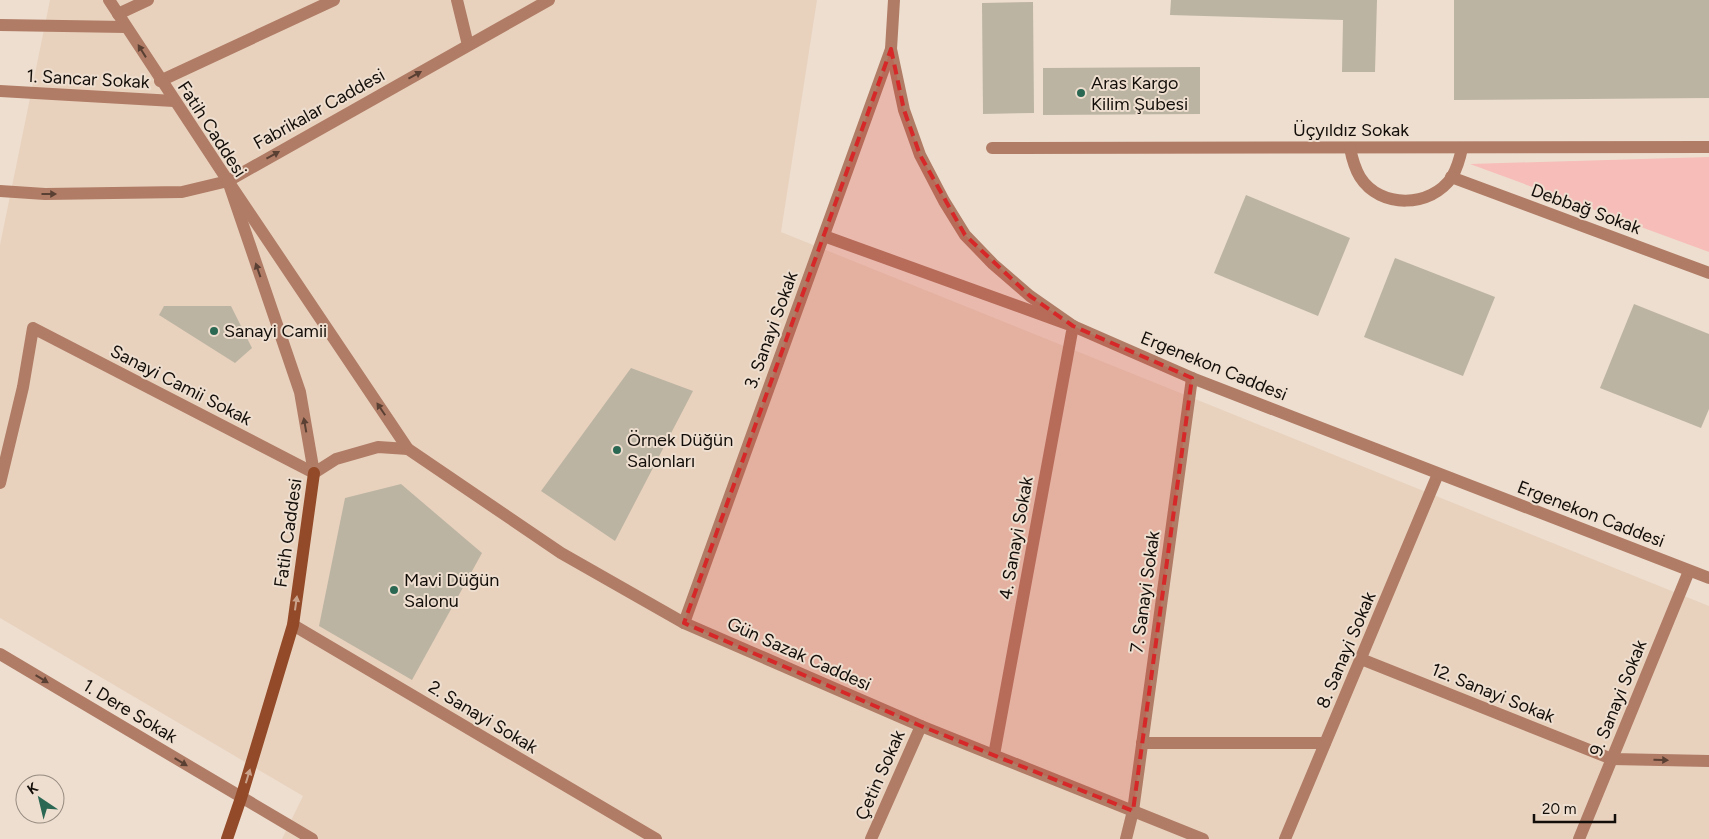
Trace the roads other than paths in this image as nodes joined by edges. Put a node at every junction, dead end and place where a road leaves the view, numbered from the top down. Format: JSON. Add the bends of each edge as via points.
{"nodes":[{"id":1,"x":108,"y":0,"type":"edge"},
{"id":2,"x":148,"y":0,"type":"edge"},
{"id":3,"x":334,"y":0,"type":"edge"},
{"id":4,"x":457,"y":0,"type":"edge"},
{"id":5,"x":549,"y":0,"type":"edge"},
{"id":6,"x":894,"y":0,"type":"edge"},
{"id":7,"x":118,"y":14,"type":"junction"},
{"id":8,"x":0,"y":25,"type":"edge"},
{"id":9,"x":126,"y":27,"type":"junction"},
{"id":10,"x":468,"y":45,"type":"junction"},
{"id":11,"x":891,"y":49,"type":"junction"},
{"id":12,"x":160,"y":80,"type":"junction"},
{"id":13,"x":0,"y":91,"type":"edge"},
{"id":14,"x":174,"y":101,"type":"junction"},
{"id":15,"x":992,"y":148,"type":"dead end"},
{"id":16,"x":1350,"y":148,"type":"junction"},
{"id":17,"x":1462,"y":148,"type":"junction"},
{"id":18,"x":1709,"y":148,"type":"edge"},
{"id":19,"x":1451,"y":177,"type":"junction"},
{"id":20,"x":228,"y":180,"type":"junction"},
{"id":21,"x":0,"y":191,"type":"edge"},
{"id":22,"x":824,"y":236,"type":"junction"},
{"id":23,"x":1709,"y":273,"type":"edge"},
{"id":24,"x":1073,"y":326,"type":"junction"},
{"id":25,"x":1192,"y":378,"type":"junction"},
{"id":26,"x":408,"y":449,"type":"junction"},
{"id":27,"x":314,"y":473,"type":"junction"},
{"id":28,"x":1438,"y":474,"type":"junction"},
{"id":29,"x":0,"y":483,"type":"edge"},
{"id":30,"x":1689,"y":571,"type":"junction"},
{"id":31,"x":1709,"y":578,"type":"edge"},
{"id":32,"x":684,"y":623,"type":"junction"},
{"id":33,"x":292,"y":625,"type":"junction"},
{"id":34,"x":0,"y":654,"type":"edge"},
{"id":35,"x":1361,"y":659,"type":"junction"},
{"id":36,"x":921,"y":726,"type":"junction"},
{"id":37,"x":1142,"y":743,"type":"junction"},
{"id":38,"x":1325,"y":743,"type":"junction"},
{"id":39,"x":994,"y":755,"type":"junction"},
{"id":40,"x":1612,"y":759,"type":"junction"},
{"id":41,"x":1709,"y":761,"type":"edge"},
{"id":42,"x":241,"y":798,"type":"junction"},
{"id":43,"x":1133,"y":811,"type":"junction"},
{"id":44,"x":227,"y":839,"type":"edge"},
{"id":45,"x":312,"y":839,"type":"edge"},
{"id":46,"x":656,"y":839,"type":"edge"},
{"id":47,"x":871,"y":839,"type":"edge"},
{"id":48,"x":1126,"y":839,"type":"edge"},
{"id":49,"x":1203,"y":839,"type":"edge"},
{"id":50,"x":1285,"y":839,"type":"edge"},
{"id":51,"x":1579,"y":839,"type":"edge"}],
"edges":[{"from":1,"to":7,"type":"street","name":"Fatih Caddesi"},
{"from":2,"to":7,"type":"street"},
{"from":3,"to":12,"type":"street"},
{"from":4,"to":10,"type":"street"},
{"from":5,"to":10,"type":"street","name":"Fabrikalar Caddesi"},
{"from":6,"to":11,"type":"street","name":"Ergenekon Caddesi"},
{"from":7,"to":9,"type":"street","name":"Fatih Caddesi"},
{"from":8,"to":9,"type":"street"},
{"from":12,"to":9,"type":"street","name":"Fatih Caddesi","one_way":true},
{"from":20,"to":10,"type":"street","name":"Fabrikalar Caddesi","one_way":true},
{"from":11,"to":22,"type":"street","name":"3. Sanayi Sokak"},
{"from":11,"to":24,"type":"street","name":"Ergenekon Caddesi","via":[[904,110],[920,155],[965,235],[1030,296]]},
{"from":12,"to":14,"type":"street","name":"Fatih Caddesi"},
{"from":13,"to":14,"type":"street","name":"1. Sancar Sokak"},
{"from":14,"to":20,"type":"street","name":"Fatih Caddesi"},
{"from":15,"to":16,"type":"street","name":"Üçyıldız Sokak"},
{"from":16,"to":17,"type":"street","name":"Üçyıldız Sokak"},
{"from":16,"to":19,"type":"street","via":[[1352,162],[1360,178],[1372,190],[1388,198],[1406,201],[1423,198],[1439,190]]},
{"from":17,"to":18,"type":"street","name":"Üçyıldız Sokak"},
{"from":17,"to":19,"type":"street"},
{"from":19,"to":23,"type":"street","name":"Debbağ Sokak"},
{"from":21,"to":20,"type":"street","name":"Fabrikalar Caddesi","one_way":true,"via":[[45,194],[182,192]]},
{"from":26,"to":20,"type":"street","one_way":true},
{"from":27,"to":20,"type":"street","name":"Fatih Caddesi","one_way":true,"via":[[300,392]]},
{"from":22,"to":24,"type":"street"},
{"from":22,"to":32,"type":"street","name":"3. Sanayi Sokak"},
{"from":24,"to":25,"type":"street","name":"Ergenekon Caddesi"},
{"from":24,"to":39,"type":"street","name":"4. Sanayi Sokak"},
{"from":25,"to":28,"type":"street","name":"Ergenekon Caddesi"},
{"from":25,"to":37,"type":"street","name":"7. Sanayi Sokak"},
{"from":26,"to":27,"type":"street","via":[[378,447],[336,459]]},
{"from":26,"to":32,"type":"street","name":"Gün Sazak Caddesi","via":[[561,553]]},
{"from":27,"to":29,"type":"street","name":"Sanayi Camii Sokak","via":[[33,328],[23,387]]},
{"from":33,"to":27,"type":"main road","name":"Fatih Caddesi","one_way":true},
{"from":28,"to":30,"type":"street","name":"Ergenekon Caddesi"},
{"from":28,"to":35,"type":"street","name":"8. Sanayi Sokak"},
{"from":30,"to":31,"type":"street","name":"Ergenekon Caddesi"},
{"from":30,"to":40,"type":"street","name":"9. Sanayi Sokak"},
{"from":32,"to":36,"type":"street","name":"Gün Sazak Caddesi"},
{"from":42,"to":33,"type":"main road","name":"Fatih Caddesi","one_way":true},
{"from":33,"to":46,"type":"street","name":"2. Sanayi Sokak"},
{"from":34,"to":42,"type":"street","name":"1. Dere Sokak","one_way":true},
{"from":35,"to":38,"type":"street","name":"8. Sanayi Sokak"},
{"from":35,"to":40,"type":"street","name":"12. Sanayi Sokak"},
{"from":36,"to":39,"type":"street","name":"Gün Sazak Caddesi"},
{"from":36,"to":47,"type":"street","name":"Çetin Sokak"},
{"from":37,"to":38,"type":"street"},
{"from":37,"to":43,"type":"street","name":"7. Sanayi Sokak"},
{"from":38,"to":50,"type":"street","name":"8. Sanayi Sokak"},
{"from":39,"to":43,"type":"street","name":"Gün Sazak Caddesi"},
{"from":40,"to":41,"type":"street","one_way":true},
{"from":40,"to":51,"type":"street","name":"9. Sanayi Sokak"},
{"from":42,"to":44,"type":"main road","name":"Fatih Caddesi"},
{"from":42,"to":45,"type":"street","name":"1. Dere Sokak"},
{"from":43,"to":48,"type":"street","name":"7. Sanayi Sokak"},
{"from":43,"to":49,"type":"street","name":"Gün Sazak Caddesi"}]}
